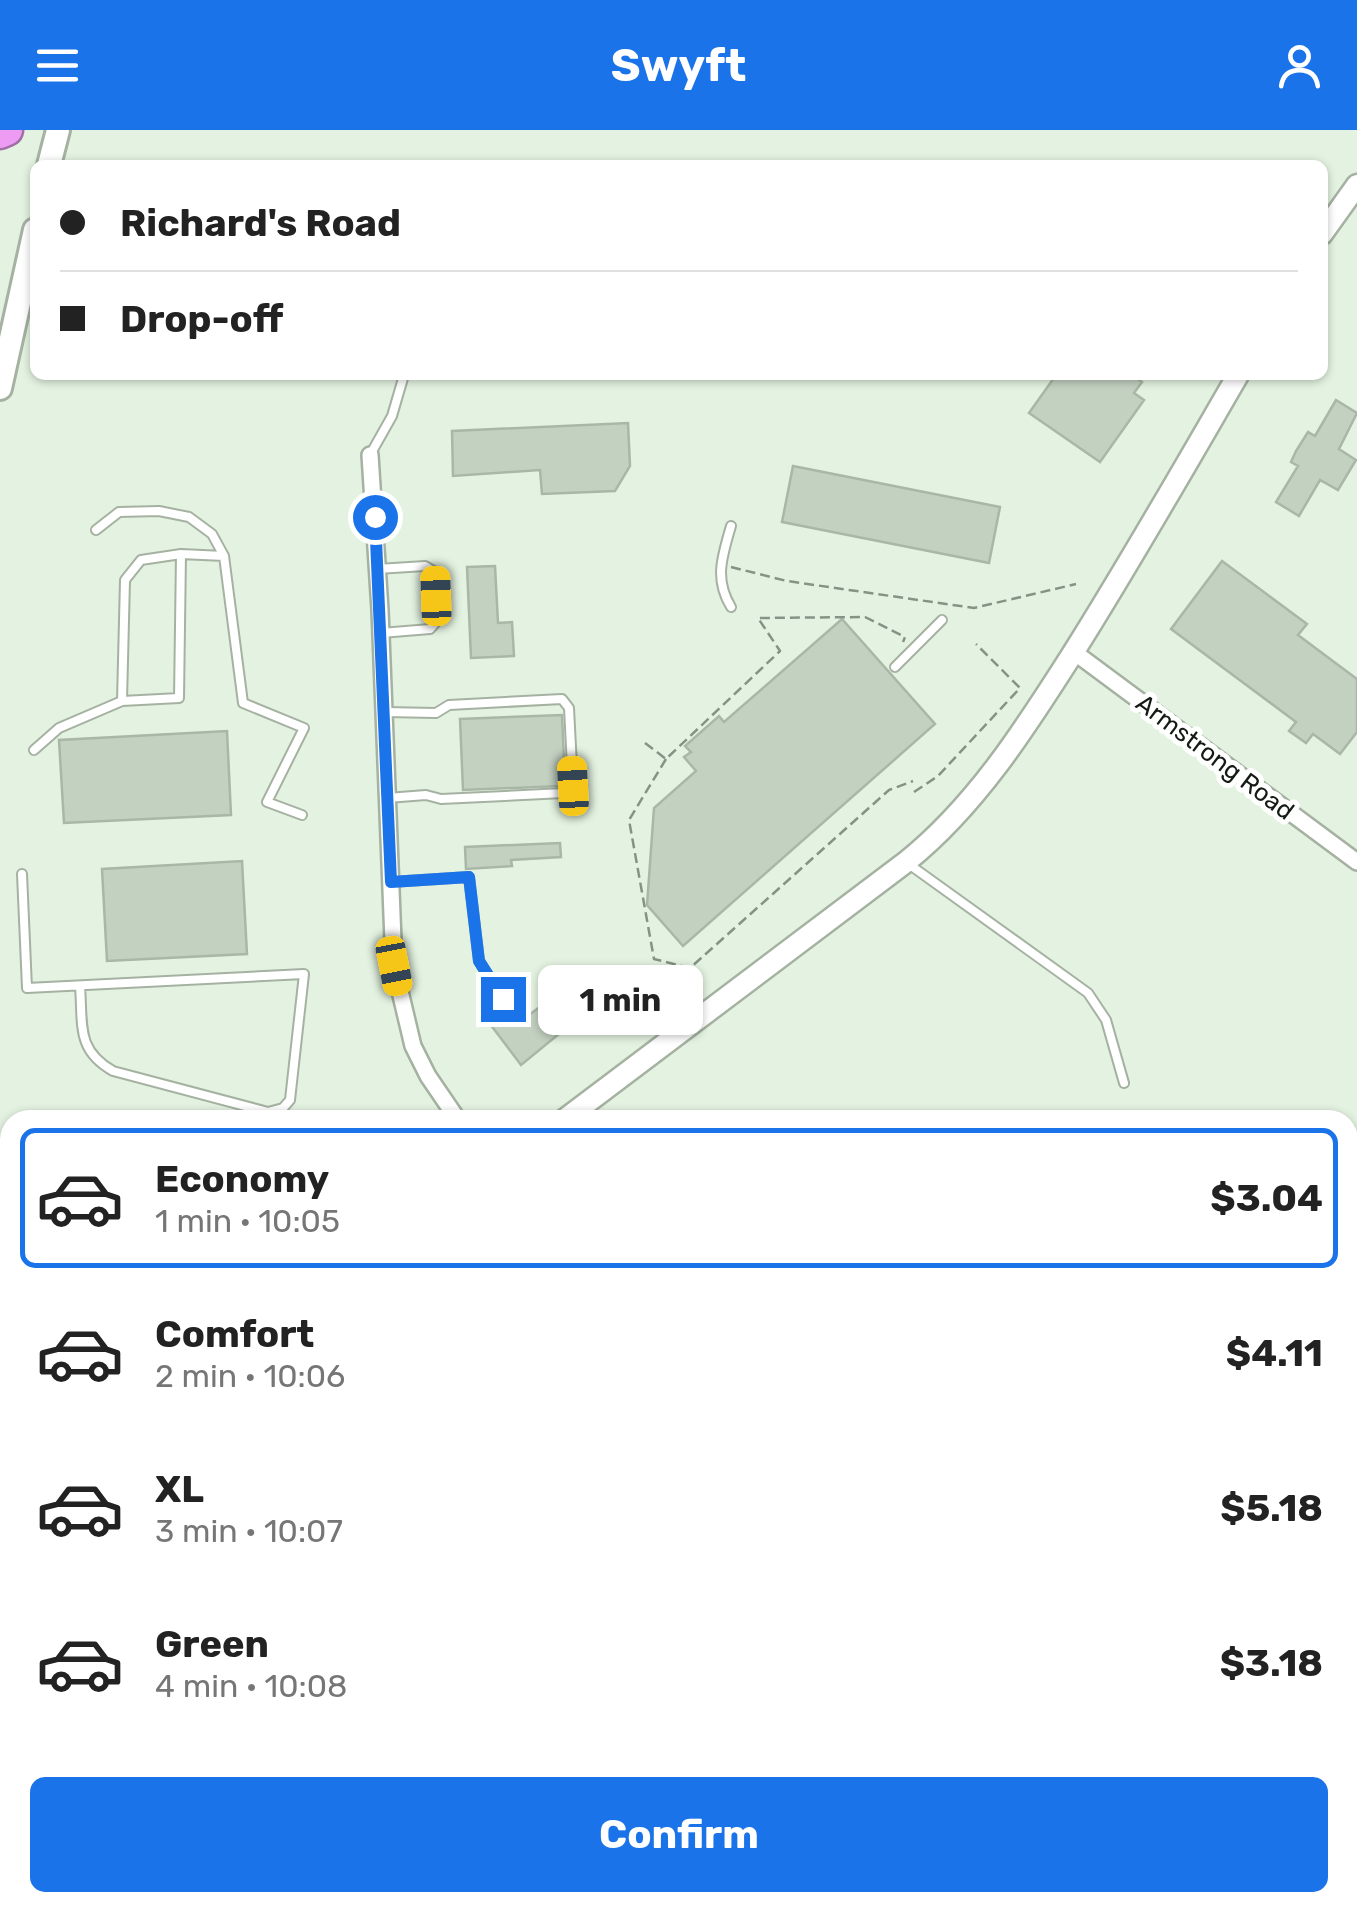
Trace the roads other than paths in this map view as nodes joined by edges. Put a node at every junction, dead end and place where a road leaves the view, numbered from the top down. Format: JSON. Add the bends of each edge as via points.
{"nodes":[{"id":1,"x":1357,"y":185,"type":"edge"},
{"id":2,"x":1328,"y":226,"type":"edge"},
{"id":3,"x":30,"y":253,"type":"edge"},
{"id":4,"x":403,"y":380,"type":"edge"},
{"id":5,"x":1235,"y":380,"type":"edge"},
{"id":6,"x":0,"y":388,"type":"edge"},
{"id":7,"x":370,"y":455,"type":"joint"},
{"id":8,"x":730,"y":526,"type":"dead end"},
{"id":9,"x":96,"y":530,"type":"dead end"},
{"id":10,"x":180,"y":554,"type":"junction"},
{"id":11,"x":224,"y":556,"type":"junction"},
{"id":12,"x":377,"y":569,"type":"junction"},
{"id":13,"x":730,"y":607,"type":"dead end"},
{"id":14,"x":942,"y":620,"type":"dead end"},
{"id":15,"x":381,"y":633,"type":"junction"},
{"id":16,"x":1074,"y":652,"type":"junction"},
{"id":17,"x":895,"y":668,"type":"road end"},
{"id":18,"x":122,"y":702,"type":"junction"},
{"id":19,"x":384,"y":712,"type":"junction"},
{"id":20,"x":34,"y":750,"type":"dead end"},
{"id":21,"x":387,"y":798,"type":"junction"},
{"id":22,"x":302,"y":815,"type":"dead end"},
{"id":23,"x":906,"y":862,"type":"junction"},
{"id":24,"x":1357,"y":862,"type":"edge"},
{"id":25,"x":22,"y":874,"type":"dead end"},
{"id":26,"x":391,"y":882,"type":"junction"},
{"id":27,"x":80,"y":986,"type":"junction"},
{"id":28,"x":503,"y":999,"type":"dead end"},
{"id":29,"x":1124,"y":1083,"type":"dead end"},
{"id":30,"x":260,"y":1110,"type":"edge"},
{"id":31,"x":276,"y":1110,"type":"edge"},
{"id":32,"x":451,"y":1110,"type":"edge"},
{"id":33,"x":577,"y":1110,"type":"edge"}],
"edges":[{"from":1,"to":2,"type":"street"},
{"from":3,"to":6,"type":"main road"},
{"from":4,"to":7,"type":"lane"},
{"from":5,"to":16,"type":"street"},
{"from":7,"to":12,"type":"street"},
{"from":8,"to":13,"type":"lane","via":[[720,565],[720,589]]},
{"from":9,"to":11,"type":"lane","via":[[119,512],[159,511],[189,518],[212,534]]},
{"from":10,"to":11,"type":"lane"},
{"from":10,"to":18,"type":"lane","via":[[142,560],[125,580]]},
{"from":10,"to":18,"type":"lane","via":[[180,698]]},
{"from":11,"to":22,"type":"lane","via":[[243,703],[304,728],[268,802]]},
{"from":12,"to":15,"type":"street"},
{"from":12,"to":15,"type":"lane","via":[[425,566],[435,572],[437,620],[430,630]]},
{"from":14,"to":17,"type":"lane"},
{"from":15,"to":19,"type":"street"},
{"from":16,"to":23,"type":"street","via":[[1030,723],[954,816]]},
{"from":16,"to":24,"type":"street","name":"Armstrong Road"},
{"from":18,"to":20,"type":"lane","via":[[59,728]]},
{"from":19,"to":21,"type":"street"},
{"from":19,"to":21,"type":"lane","via":[[436,714],[449,704],[562,700],[569,708],[573,786],[564,793]]},
{"from":21,"to":26,"type":"street"},
{"from":23,"to":29,"type":"lane","via":[[1088,994],[1106,1020]]},
{"from":23,"to":33,"type":"street"},
{"from":25,"to":27,"type":"lane","via":[[27,988]]},
{"from":26,"to":28,"type":"lane","via":[[469,877],[479,961]]},
{"from":26,"to":32,"type":"street","via":[[394,966],[404,1014],[413,1046]]},
{"from":27,"to":30,"type":"lane","via":[[86,1048],[95,1060],[114,1071]]},
{"from":27,"to":31,"type":"lane","via":[[304,974],[290,1100]]}]}
